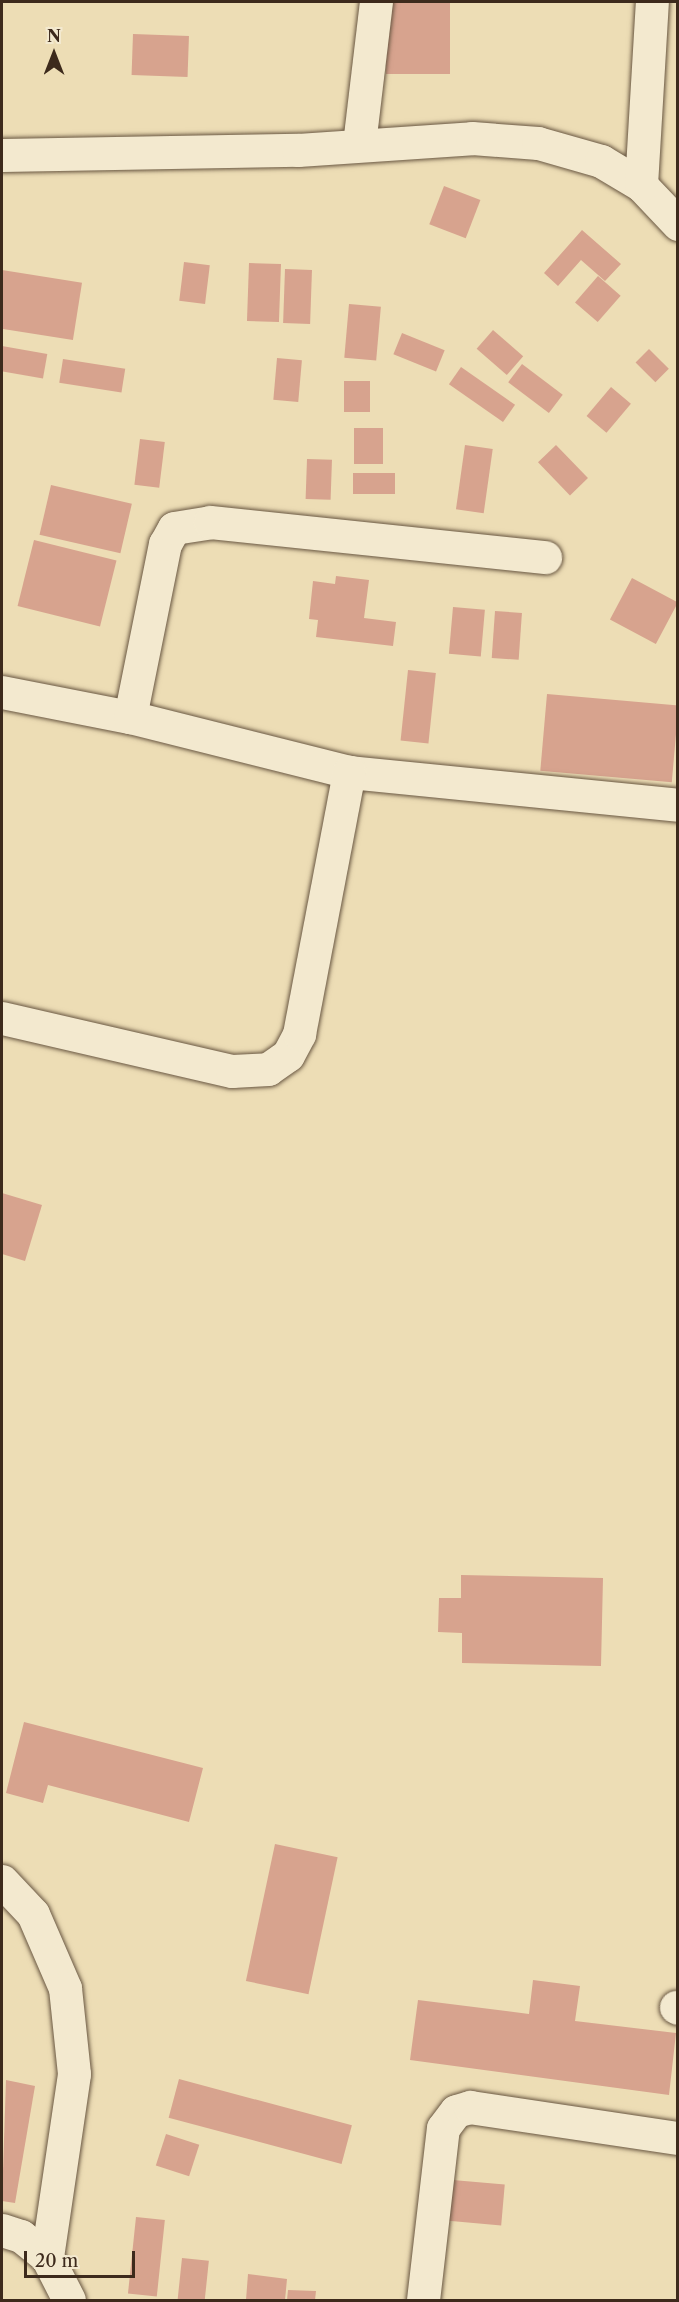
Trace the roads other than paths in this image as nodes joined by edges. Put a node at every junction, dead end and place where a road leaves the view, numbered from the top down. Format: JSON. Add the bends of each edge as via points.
{"nodes":[{"id":1,"x":376,"y":2,"type":"edge"},
{"id":2,"x":652,"y":2,"type":"edge"},
{"id":3,"x":358,"y":144,"type":"junction"},
{"id":4,"x":2,"y":155,"type":"edge"},
{"id":5,"x":641,"y":185,"type":"junction"},
{"id":6,"x":678,"y":224,"type":"edge"},
{"id":7,"x":545,"y":557,"type":"dead end"},
{"id":8,"x":2,"y":692,"type":"edge"},
{"id":9,"x":130,"y":717,"type":"junction"},
{"id":10,"x":349,"y":772,"type":"junction"},
{"id":11,"x":678,"y":805,"type":"edge"},
{"id":12,"x":2,"y":1018,"type":"edge"},
{"id":13,"x":2,"y":1881,"type":"edge"},
{"id":14,"x":678,"y":2138,"type":"edge"},
{"id":15,"x":2,"y":2230,"type":"edge"},
{"id":16,"x":47,"y":2257,"type":"junction"},
{"id":17,"x":69,"y":2301,"type":"edge"},
{"id":18,"x":423,"y":2301,"type":"edge"}],
"edges":[{"from":1,"to":3,"type":"street"},
{"from":2,"to":5,"type":"street"},
{"from":3,"to":4,"type":"street"},
{"from":3,"to":5,"type":"street","via":[[472,138],[538,143],[601,161]]},
{"from":5,"to":6,"type":"street"},
{"from":7,"to":9,"type":"street","via":[[210,522],[174,528],[165,544]]},
{"from":8,"to":9,"type":"street"},
{"from":9,"to":10,"type":"street"},
{"from":10,"to":11,"type":"street"},
{"from":10,"to":12,"type":"street","via":[[299,1034],[288,1055],[268,1069],[232,1071]]},
{"from":13,"to":16,"type":"street","via":[[33,1914],[65,1988],[74,2074]]},
{"from":14,"to":18,"type":"street","via":[[471,2107],[456,2111],[443,2128]]},
{"from":15,"to":16,"type":"street","via":[[21,2236]]},
{"from":16,"to":17,"type":"street"}]}
